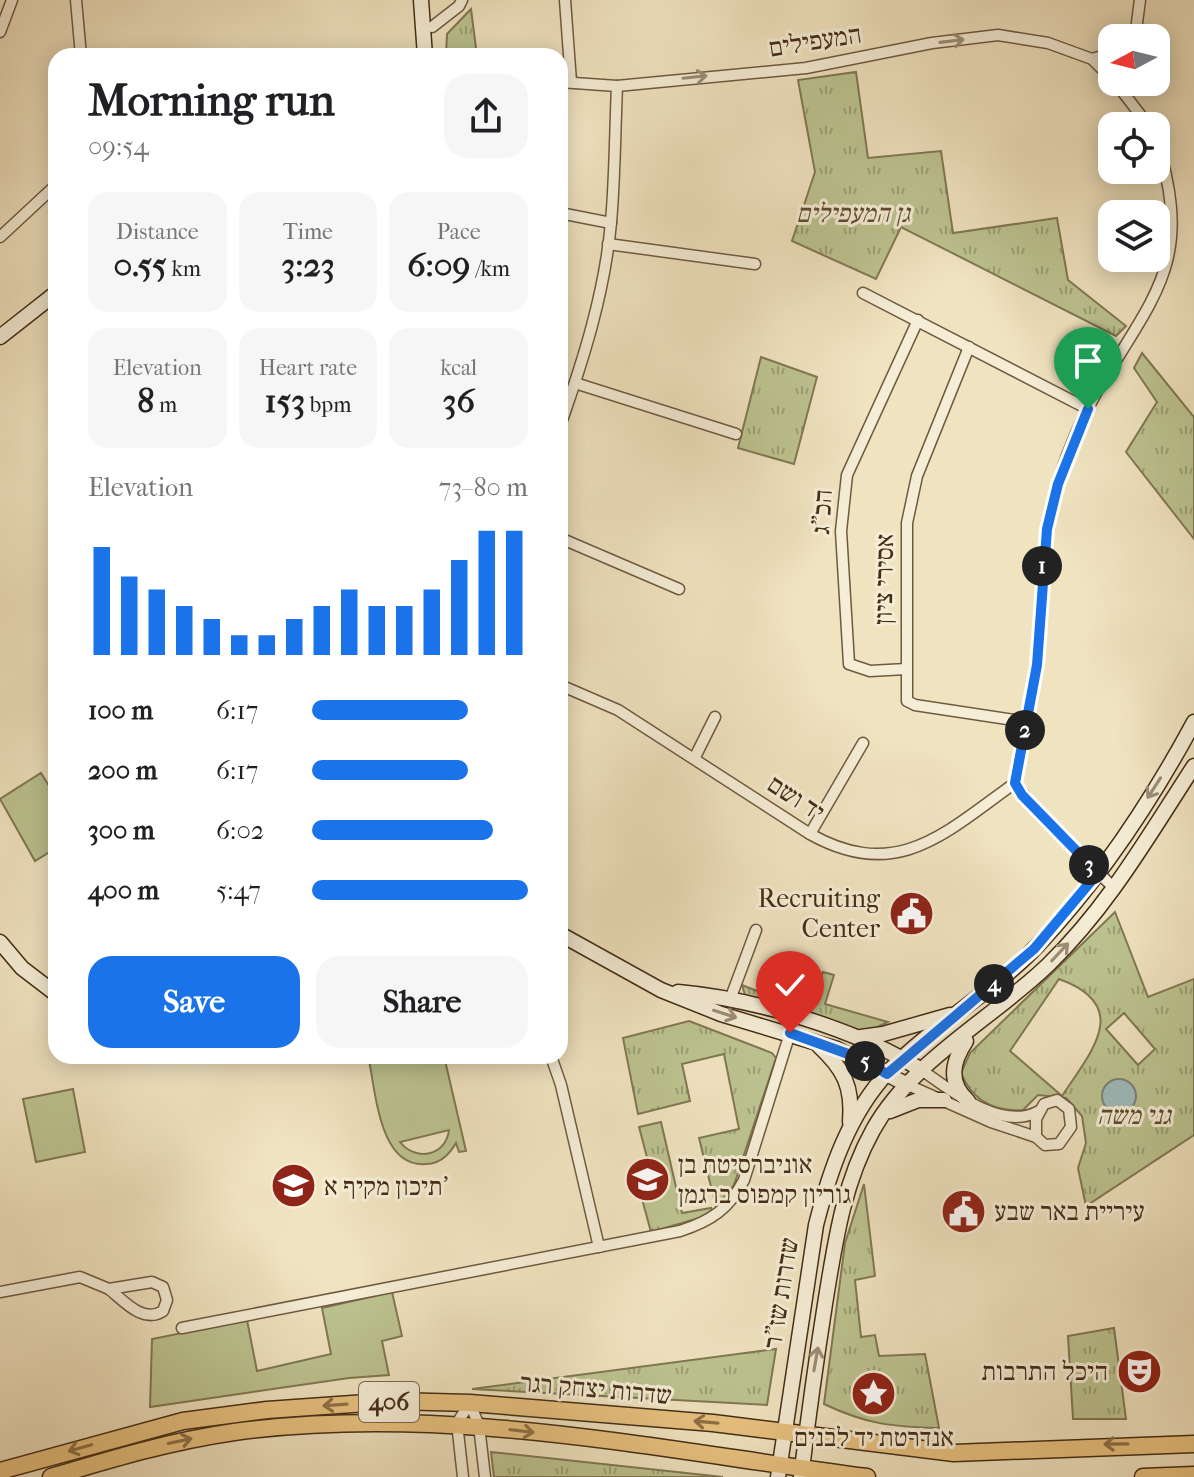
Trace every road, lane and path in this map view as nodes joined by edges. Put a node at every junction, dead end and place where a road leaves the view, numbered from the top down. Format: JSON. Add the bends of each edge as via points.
{"nodes":[{"id":1,"x":12,"y":0,"type":"edge"},
{"id":2,"x":76,"y":0,"type":"edge"},
{"id":3,"x":421,"y":0,"type":"edge"},
{"id":4,"x":430,"y":0,"type":"edge"},
{"id":5,"x":462,"y":0,"type":"edge"},
{"id":6,"x":565,"y":0,"type":"edge"},
{"id":7,"x":1140,"y":0,"type":"edge"},
{"id":8,"x":1137,"y":24,"type":"edge"},
{"id":9,"x":432,"y":27,"type":"junction"},
{"id":10,"x":0,"y":32,"type":"edge"},
{"id":11,"x":80,"y":48,"type":"edge"},
{"id":12,"x":424,"y":48,"type":"edge"},
{"id":13,"x":434,"y":48,"type":"edge"},
{"id":14,"x":566,"y":48,"type":"edge"},
{"id":15,"x":1098,"y":57,"type":"edge"},
{"id":16,"x":1092,"y":59,"type":"junction"},
{"id":17,"x":1098,"y":64,"type":"edge"},
{"id":18,"x":568,"y":82,"type":"edge"},
{"id":19,"x":617,"y":86,"type":"junction"},
{"id":20,"x":1170,"y":164,"type":"edge"},
{"id":21,"x":48,"y":192,"type":"edge"},
{"id":22,"x":1183,"y":205,"type":"dead end"},
{"id":23,"x":568,"y":215,"type":"edge"},
{"id":24,"x":611,"y":223,"type":"junction"},
{"id":25,"x":1184,"y":230,"type":"dead end"},
{"id":26,"x":0,"y":237,"type":"edge"},
{"id":27,"x":608,"y":244,"type":"junction"},
{"id":28,"x":755,"y":264,"type":"dead end"},
{"id":29,"x":863,"y":293,"type":"dead end"},
{"id":30,"x":48,"y":299,"type":"edge"},
{"id":31,"x":918,"y":320,"type":"junction"},
{"id":32,"x":0,"y":337,"type":"edge"},
{"id":33,"x":969,"y":347,"type":"junction"},
{"id":34,"x":575,"y":383,"type":"junction"},
{"id":35,"x":568,"y":403,"type":"edge"},
{"id":36,"x":1088,"y":409,"type":"junction"},
{"id":37,"x":736,"y":434,"type":"dead end"},
{"id":38,"x":568,"y":541,"type":"edge"},
{"id":39,"x":679,"y":589,"type":"dead end"},
{"id":40,"x":906,"y":669,"type":"junction"},
{"id":41,"x":568,"y":688,"type":"edge"},
{"id":42,"x":715,"y":717,"type":"dead end"},
{"id":43,"x":1027,"y":722,"type":"junction"},
{"id":44,"x":1194,"y":722,"type":"edge"},
{"id":45,"x":863,"y":743,"type":"dead end"},
{"id":46,"x":695,"y":757,"type":"junction"},
{"id":47,"x":1194,"y":766,"type":"edge"},
{"id":48,"x":1015,"y":783,"type":"junction"},
{"id":49,"x":810,"y":834,"type":"junction"},
{"id":50,"x":1098,"y":873,"type":"junction"},
{"id":51,"x":1114,"y":888,"type":"junction"},
{"id":52,"x":756,"y":930,"type":"dead end"},
{"id":53,"x":568,"y":938,"type":"edge"},
{"id":54,"x":0,"y":942,"type":"edge"},
{"id":55,"x":48,"y":988,"type":"edge"},
{"id":56,"x":661,"y":990,"type":"junction"},
{"id":57,"x":731,"y":997,"type":"junction"},
{"id":58,"x":961,"y":1011,"type":"junction"},
{"id":59,"x":973,"y":1030,"type":"junction"},
{"id":60,"x":790,"y":1033,"type":"junction"},
{"id":61,"x":853,"y":1037,"type":"junction"},
{"id":62,"x":812,"y":1041,"type":"junction"},
{"id":63,"x":902,"y":1058,"type":"junction"},
{"id":64,"x":554,"y":1064,"type":"edge"},
{"id":65,"x":923,"y":1071,"type":"junction"},
{"id":66,"x":887,"y":1074,"type":"junction"},
{"id":67,"x":908,"y":1085,"type":"junction"},
{"id":68,"x":944,"y":1100,"type":"junction"},
{"id":69,"x":968,"y":1101,"type":"junction"},
{"id":70,"x":1039,"y":1111,"type":"junction"},
{"id":71,"x":849,"y":1130,"type":"junction"},
{"id":72,"x":872,"y":1132,"type":"junction"},
{"id":73,"x":1036,"y":1137,"type":"junction"},
{"id":74,"x":599,"y":1247,"type":"junction"},
{"id":75,"x":109,"y":1289,"type":"junction"},
{"id":76,"x":0,"y":1292,"type":"edge"},
{"id":77,"x":182,"y":1328,"type":"dead end"},
{"id":78,"x":470,"y":1403,"type":"junction"},
{"id":79,"x":457,"y":1423,"type":"junction"},
{"id":80,"x":479,"y":1426,"type":"junction"},
{"id":81,"x":784,"y":1433,"type":"junction"},
{"id":82,"x":804,"y":1436,"type":"junction"},
{"id":83,"x":1194,"y":1444,"type":"edge"},
{"id":84,"x":0,"y":1471,"type":"edge"},
{"id":85,"x":779,"y":1471,"type":"edge"},
{"id":86,"x":801,"y":1472,"type":"edge"},
{"id":87,"x":1194,"y":1475,"type":"edge"},
{"id":88,"x":51,"y":1477,"type":"edge"},
{"id":89,"x":463,"y":1477,"type":"edge"},
{"id":90,"x":485,"y":1477,"type":"edge"},
{"id":91,"x":863,"y":1477,"type":"edge"},
{"id":92,"x":1143,"y":1477,"type":"edge"}],
"edges":[{"from":1,"to":10,"type":"street"},
{"from":2,"to":11,"type":"street"},
{"from":3,"to":12,"type":"main road"},
{"from":4,"to":9,"type":"main road"},
{"from":5,"to":9,"type":"street"},
{"from":6,"to":14,"type":"street"},
{"from":7,"to":8,"type":"street"},
{"from":9,"to":13,"type":"main road"},
{"from":15,"to":16,"type":"street"},
{"from":16,"to":17,"type":"street","name":"המעפילים"},
{"from":19,"to":16,"type":"street","name":"המעפילים","one_way":true,"via":[[806,68],[998,35],[1048,43]]},
{"from":18,"to":19,"type":"street","name":"המעפילים"},
{"from":19,"to":24,"type":"street"},
{"from":20,"to":22,"type":"street"},
{"from":21,"to":26,"type":"street"},
{"from":23,"to":24,"type":"street"},
{"from":24,"to":27,"type":"street"},
{"from":25,"to":36,"type":"street","via":[[1172,278]]},
{"from":27,"to":28,"type":"street"},
{"from":27,"to":34,"type":"street"},
{"from":29,"to":31,"type":"street"},
{"from":30,"to":32,"type":"main road"},
{"from":31,"to":33,"type":"street"},
{"from":31,"to":40,"type":"street","name":"הכ\"ג","via":[[847,475],[841,531],[849,664],[870,671]]},
{"from":33,"to":36,"type":"street"},
{"from":33,"to":40,"type":"street","name":"אסירי ציון","via":[[929,443],[909,512]]},
{"from":34,"to":35,"type":"street"},
{"from":34,"to":37,"type":"street"},
{"from":36,"to":43,"type":"street","via":[[1058,484],[1047,529],[1037,665]]},
{"from":38,"to":39,"type":"street"},
{"from":40,"to":43,"type":"street","name":"אסירי ציון","via":[[907,701],[915,705]]},
{"from":41,"to":46,"type":"street","name":"יד ושם","via":[[618,710]]},
{"from":42,"to":46,"type":"street"},
{"from":43,"to":48,"type":"street"},
{"from":44,"to":50,"type":"main road","name":"שדרות שז\"ר","one_way":true},
{"from":45,"to":49,"type":"street"},
{"from":46,"to":49,"type":"street","name":"יד ושם"},
{"from":47,"to":51,"type":"main road","name":"שדרות שז\"ר"},
{"from":48,"to":49,"type":"street","name":"יד ושם","via":[[939,837],[891,855],[842,851]]},
{"from":48,"to":50,"type":"street"},
{"from":50,"to":51,"type":"street"},
{"from":50,"to":58,"type":"main road","name":"שדרות שז\"ר","via":[[1034,949]]},
{"from":59,"to":51,"type":"main road","name":"שדרות שז\"ר","one_way":true,"via":[[1049,964]]},
{"from":52,"to":57,"type":"street"},
{"from":53,"to":56,"type":"main road"},
{"from":54,"to":55,"type":"main road"},
{"from":56,"to":57,"type":"main road"},
{"from":56,"to":60,"type":"main road","one_way":true},
{"from":57,"to":61,"type":"main road"},
{"from":58,"to":61,"type":"main road","via":[[883,1034]]},
{"from":58,"to":63,"type":"main road","name":"שדרות שז\"ר"},
{"from":59,"to":65,"type":"main road","name":"שדרות שז\"ר"},
{"from":59,"to":69,"type":"main road","via":[[955,1062],[955,1085]]},
{"from":60,"to":62,"type":"main road"},
{"from":60,"to":74,"type":"street","via":[[757,1145],[733,1200],[700,1225]]},
{"from":61,"to":63,"type":"main road"},
{"from":62,"to":66,"type":"main road"},
{"from":62,"to":71,"type":"main road","via":[[840,1065],[848,1080]]},
{"from":63,"to":65,"type":"main road"},
{"from":63,"to":66,"type":"main road","name":"שדרות שז\"ר"},
{"from":64,"to":74,"type":"street"},
{"from":65,"to":67,"type":"main road","name":"שדרות שז\"ר"},
{"from":65,"to":69,"type":"street"},
{"from":66,"to":67,"type":"main road"},
{"from":66,"to":71,"type":"main road","name":"שדרות שז\"ר"},
{"from":67,"to":68,"type":"street"},
{"from":67,"to":72,"type":"main road","name":"שדרות שז\"ר"},
{"from":68,"to":72,"type":"main road","via":[[918,1100],[893,1108]]},
{"from":68,"to":73,"type":"street"},
{"from":69,"to":70,"type":"street","via":[[1018,1118]]},
{"from":70,"to":73,"type":"street"},
{"from":70,"to":73,"type":"street","via":[[1048,1101],[1065,1104],[1071,1127],[1064,1141],[1054,1146]]},
{"from":71,"to":81,"type":"main road","name":"שדרות שז\"ר","via":[[816,1225]]},
{"from":82,"to":72,"type":"main road","name":"שדרות שז\"ר","one_way":true,"via":[[837,1229]]},
{"from":74,"to":77,"type":"street"},
{"from":75,"to":75,"type":"street","via":[[145,1315],[157,1315],[166,1306],[158,1283]]},
{"from":75,"to":76,"type":"street","via":[[80,1277]]},
{"from":78,"to":79,"type":"street"},
{"from":78,"to":80,"type":"street"},
{"from":81,"to":78,"type":"main road","name":"שדרות יצחק רגר","number":"406","one_way":true},
{"from":78,"to":84,"type":"main road","name":"שדרות יצחק רגר","number":"406","one_way":true,"via":[[395,1401],[201,1418]]},
{"from":79,"to":80,"type":"main road","name":"שדרות יצחק רגר","number":"406"},
{"from":88,"to":79,"type":"main road","name":"שדרות יצחק רגר","number":"406","one_way":true,"via":[[153,1447],[235,1432]]},
{"from":79,"to":89,"type":"street"},
{"from":80,"to":85,"type":"main road","name":"שדרות יצחק רגר","number":"406","one_way":true},
{"from":80,"to":90,"type":"street"},
{"from":81,"to":82,"type":"main road","name":"שדרות יצחק רגר","number":"406"},
{"from":81,"to":85,"type":"main road","name":"שדרות שז\"ר"},
{"from":83,"to":82,"type":"main road","name":"שדרות יצחק רגר","number":"406","one_way":true,"via":[[954,1453]]},
{"from":82,"to":86,"type":"main road","name":"שדרות שז\"ר"},
{"from":85,"to":86,"type":"main road","name":"שדרות יצחק רגר","number":"406"},
{"from":86,"to":91,"type":"main road","name":"שדרות יצחק רגר","number":"406"},
{"from":87,"to":92,"type":"main road"}]}
